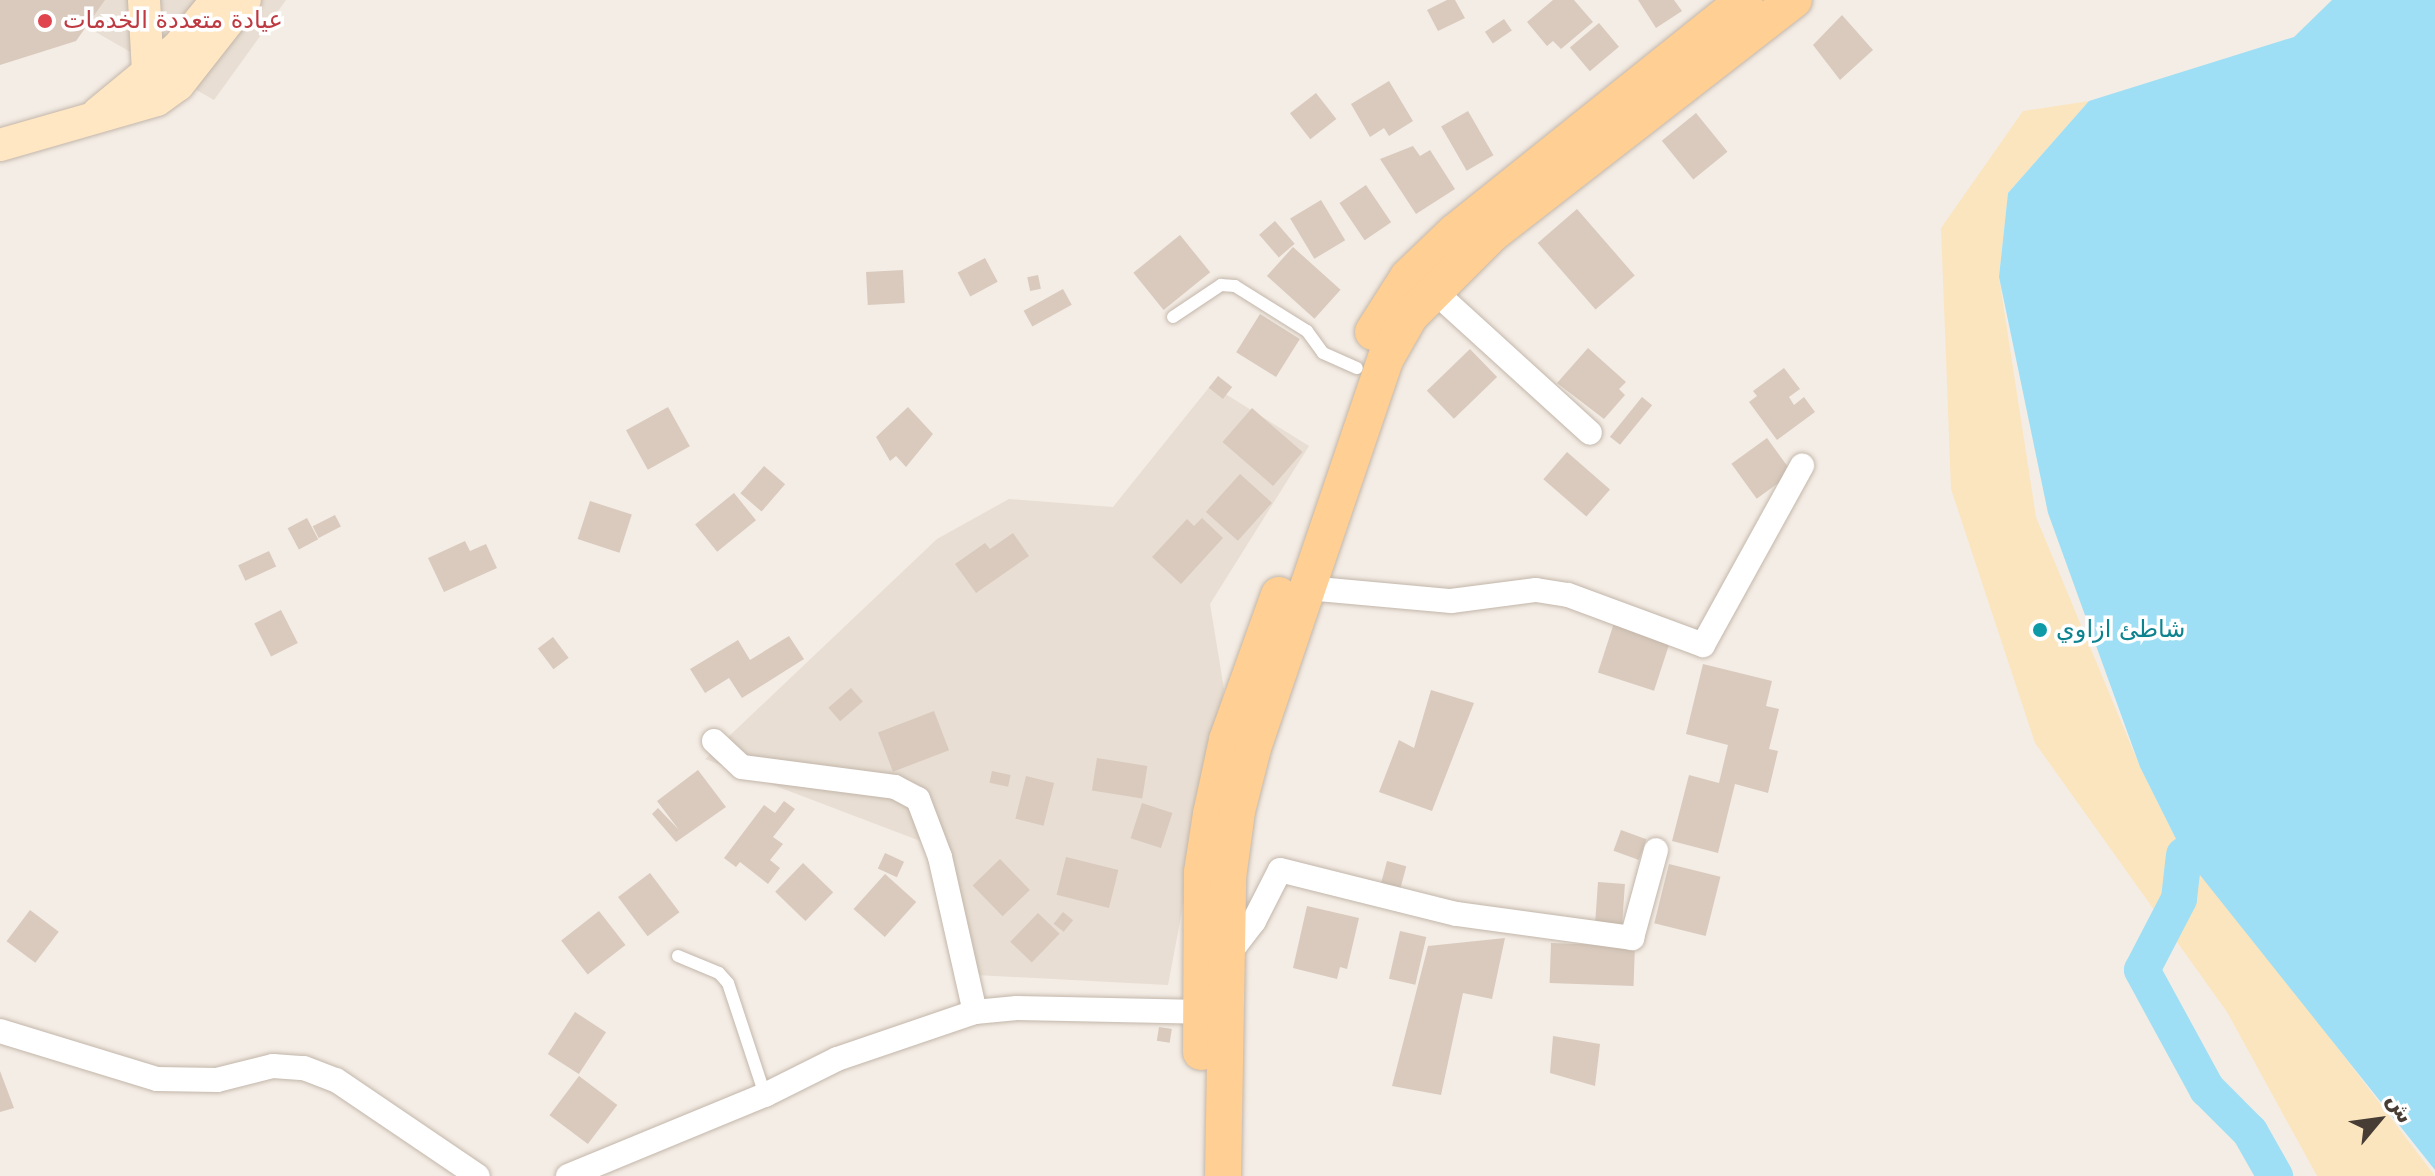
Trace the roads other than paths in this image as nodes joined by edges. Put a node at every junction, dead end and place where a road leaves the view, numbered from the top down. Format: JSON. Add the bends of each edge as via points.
{"nodes":[{"id":1,"x":144,"y":0,"type":"edge"},
{"id":2,"x":217,"y":0,"type":"edge"},
{"id":3,"x":245,"y":0,"type":"edge"},
{"id":4,"x":1745,"y":0,"type":"edge"},
{"id":5,"x":1794,"y":0,"type":"edge"},
{"id":6,"x":148,"y":72,"type":"junction"},
{"id":7,"x":95,"y":116,"type":"junction"},
{"id":8,"x":0,"y":145,"type":"edge"},
{"id":9,"x":1433,"y":290,"type":"junction"},
{"id":10,"x":1173,"y":317,"type":"dead end"},
{"id":11,"x":1357,"y":368,"type":"junction"},
{"id":12,"x":1590,"y":433,"type":"dead end"},
{"id":13,"x":1802,"y":466,"type":"dead end"},
{"id":14,"x":1307,"y":588,"type":"junction"},
{"id":15,"x":714,"y":741,"type":"dead end"},
{"id":16,"x":1656,"y":850,"type":"dead end"},
{"id":17,"x":1228,"y":955,"type":"junction"},
{"id":18,"x":678,"y":956,"type":"dead end"},
{"id":19,"x":975,"y":1012,"type":"junction"},
{"id":20,"x":1202,"y":1012,"type":"junction"},
{"id":21,"x":0,"y":1031,"type":"edge"},
{"id":22,"x":765,"y":1095,"type":"junction"},
{"id":23,"x":478,"y":1176,"type":"edge"},
{"id":24,"x":568,"y":1176,"type":"edge"},
{"id":25,"x":1199,"y":1176,"type":"edge"},
{"id":26,"x":1223,"y":1176,"type":"edge"}],
"edges":[{"from":1,"to":6,"type":"street"},
{"from":2,"to":6,"type":"street"},
{"from":3,"to":7,"type":"street","via":[[178,85],[137,108]]},
{"from":4,"to":11,"type":"main road","via":[[1447,240],[1408,277],[1379,320]]},
{"from":5,"to":9,"type":"main road","via":[[1492,234]]},
{"from":6,"to":7,"type":"street"},
{"from":7,"to":8,"type":"street"},
{"from":9,"to":12,"type":"street"},
{"from":9,"to":14,"type":"main road","via":[[1410,316],[1386,358]]},
{"from":10,"to":11,"type":"lane","via":[[1221,285],[1235,286],[1307,331],[1323,353]]},
{"from":11,"to":20,"type":"main road","via":[[1227,740],[1202,872]]},
{"from":13,"to":14,"type":"street","via":[[1703,645],[1568,595],[1536,590],[1451,601]]},
{"from":14,"to":17,"type":"main road","via":[[1237,811],[1228,878]]},
{"from":15,"to":19,"type":"street","via":[[742,767],[895,787],[918,799],[940,857]]},
{"from":16,"to":17,"type":"street","via":[[1632,938],[1457,914],[1280,870],[1254,921]]},
{"from":17,"to":26,"type":"main road"},
{"from":18,"to":22,"type":"lane","via":[[719,973],[728,983]]},
{"from":19,"to":20,"type":"street"},
{"from":19,"to":22,"type":"street","via":[[837,1059]]},
{"from":20,"to":25,"type":"main road"},
{"from":21,"to":23,"type":"street","via":[[157,1079],[217,1080],[273,1066],[304,1068],[336,1080]]},
{"from":22,"to":24,"type":"street"}]}
